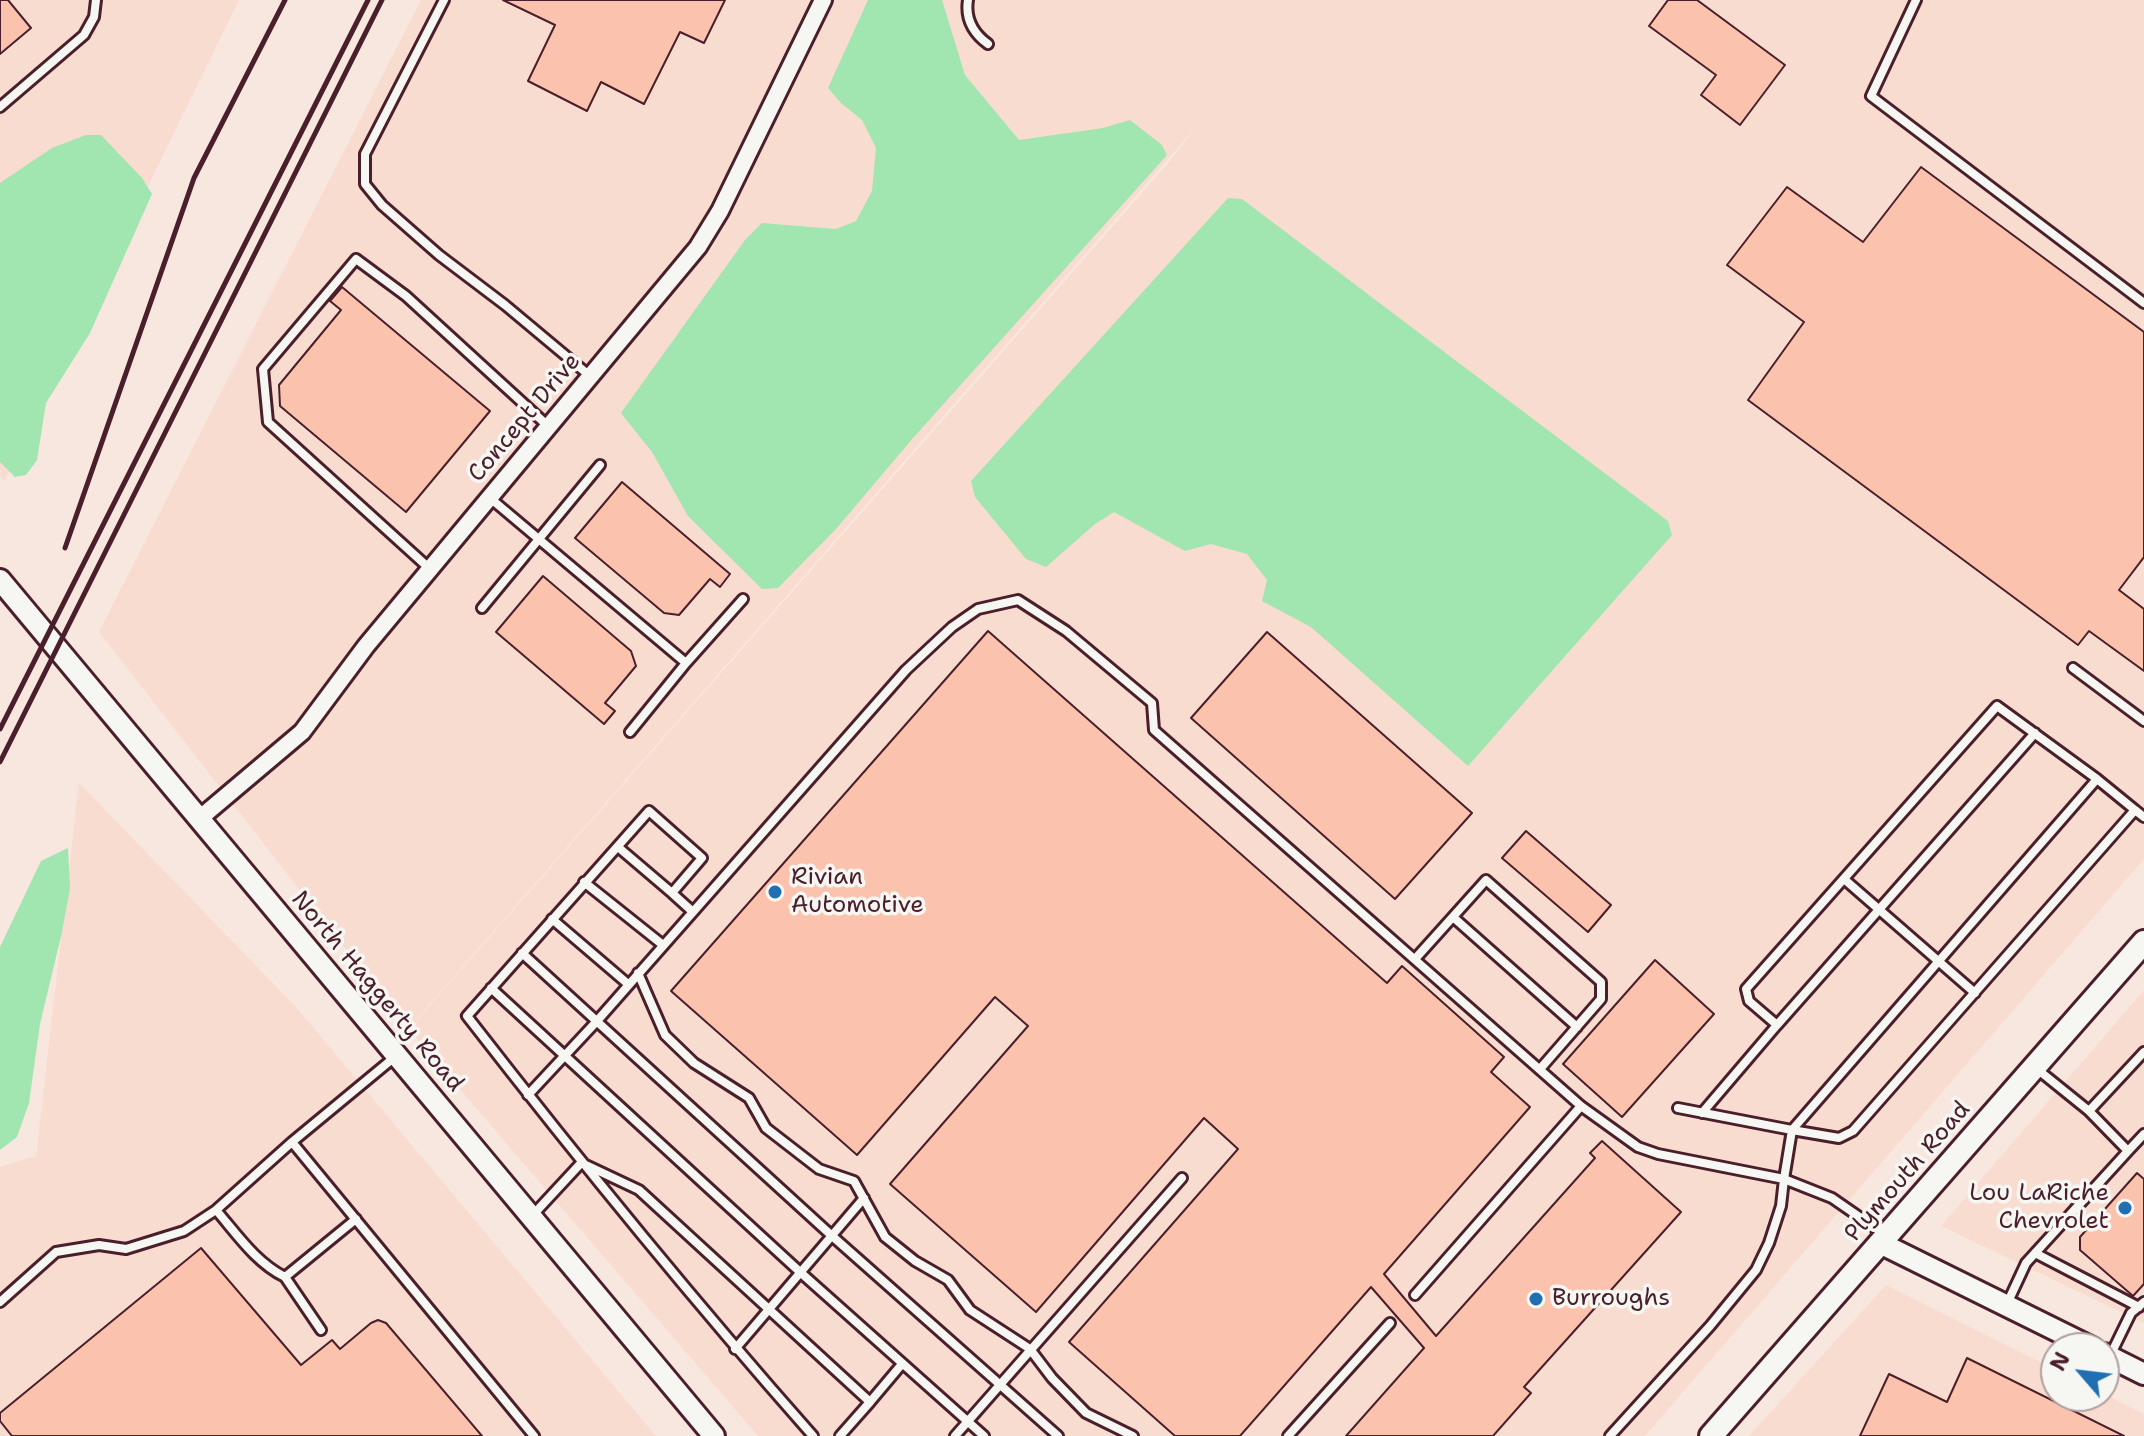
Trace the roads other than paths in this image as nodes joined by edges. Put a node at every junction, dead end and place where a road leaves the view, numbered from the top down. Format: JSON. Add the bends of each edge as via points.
{"nodes":[{"id":1,"x":96,"y":0,"type":"edge"},
{"id":2,"x":444,"y":0,"type":"edge"},
{"id":3,"x":823,"y":0,"type":"edge"},
{"id":4,"x":968,"y":0,"type":"edge"},
{"id":5,"x":1916,"y":0,"type":"edge"},
{"id":6,"x":988,"y":44,"type":"dead end"},
{"id":7,"x":0,"y":107,"type":"edge"},
{"id":8,"x":2144,"y":303,"type":"edge"},
{"id":9,"x":591,"y":377,"type":"junction"},
{"id":10,"x":548,"y":426,"type":"junction"},
{"id":11,"x":600,"y":465,"type":"dead end"},
{"id":12,"x":490,"y":498,"type":"junction"},
{"id":13,"x":537,"y":539,"type":"junction"},
{"id":14,"x":430,"y":569,"type":"junction"},
{"id":15,"x":0,"y":580,"type":"edge"},
{"id":16,"x":743,"y":599,"type":"dead end"},
{"id":17,"x":482,"y":608,"type":"dead end"},
{"id":18,"x":686,"y":663,"type":"junction"},
{"id":19,"x":2073,"y":668,"type":"dead end"},
{"id":20,"x":2144,"y":721,"type":"edge"},
{"id":21,"x":630,"y":732,"type":"dead end"},
{"id":22,"x":2035,"y":733,"type":"junction"},
{"id":23,"x":2097,"y":779,"type":"junction"},
{"id":24,"x":2135,"y":810,"type":"junction"},
{"id":25,"x":2144,"y":817,"type":"edge"},
{"id":26,"x":199,"y":819,"type":"junction"},
{"id":27,"x":618,"y":847,"type":"junction"},
{"id":28,"x":1844,"y":879,"type":"junction"},
{"id":29,"x":584,"y":882,"type":"junction"},
{"id":30,"x":672,"y":893,"type":"junction"},
{"id":31,"x":1879,"y":910,"type":"junction"},
{"id":32,"x":693,"y":912,"type":"junction"},
{"id":33,"x":1453,"y":917,"type":"junction"},
{"id":34,"x":552,"y":919,"type":"junction"},
{"id":35,"x":2144,"y":942,"type":"edge"},
{"id":36,"x":663,"y":945,"type":"junction"},
{"id":37,"x":522,"y":953,"type":"junction"},
{"id":38,"x":1415,"y":959,"type":"junction"},
{"id":39,"x":1938,"y":961,"type":"junction"},
{"id":40,"x":638,"y":973,"type":"junction"},
{"id":41,"x":628,"y":984,"type":"junction"},
{"id":42,"x":491,"y":988,"type":"junction"},
{"id":43,"x":1975,"y":993,"type":"junction"},
{"id":44,"x":597,"y":1021,"type":"junction"},
{"id":45,"x":1777,"y":1025,"type":"junction"},
{"id":46,"x":1577,"y":1027,"type":"junction"},
{"id":47,"x":2144,"y":1052,"type":"edge"},
{"id":48,"x":396,"y":1056,"type":"junction"},
{"id":49,"x":564,"y":1058,"type":"junction"},
{"id":50,"x":2034,"y":1066,"type":"junction"},
{"id":51,"x":1540,"y":1069,"type":"junction"},
{"id":52,"x":528,"y":1095,"type":"junction"},
{"id":53,"x":1581,"y":1106,"type":"junction"},
{"id":54,"x":1678,"y":1108,"type":"dead end"},
{"id":55,"x":2089,"y":1111,"type":"junction"},
{"id":56,"x":1702,"y":1113,"type":"junction"},
{"id":57,"x":1792,"y":1130,"type":"junction"},
{"id":58,"x":2144,"y":1134,"type":"edge"},
{"id":59,"x":292,"y":1142,"type":"junction"},
{"id":60,"x":2128,"y":1151,"type":"junction"},
{"id":61,"x":582,"y":1162,"type":"junction"},
{"id":62,"x":1182,"y":1178,"type":"dead end"},
{"id":63,"x":1784,"y":1179,"type":"junction"},
{"id":64,"x":864,"y":1198,"type":"junction"},
{"id":65,"x":216,"y":1210,"type":"junction"},
{"id":66,"x":531,"y":1217,"type":"junction"},
{"id":67,"x":356,"y":1219,"type":"junction"},
{"id":68,"x":831,"y":1235,"type":"junction"},
{"id":69,"x":1883,"y":1240,"type":"junction"},
{"id":70,"x":2035,"y":1253,"type":"junction"},
{"id":71,"x":800,"y":1272,"type":"junction"},
{"id":72,"x":285,"y":1277,"type":"junction"},
{"id":73,"x":1415,"y":1295,"type":"dead end"},
{"id":74,"x":0,"y":1302,"type":"edge"},
{"id":75,"x":2142,"y":1304,"type":"edge"},
{"id":76,"x":2006,"y":1306,"type":"junction"},
{"id":77,"x":768,"y":1308,"type":"junction"},
{"id":78,"x":1390,"y":1323,"type":"dead end"},
{"id":79,"x":321,"y":1330,"type":"dead end"},
{"id":80,"x":2059,"y":1332,"type":"edge"},
{"id":81,"x":2117,"y":1332,"type":"edge"},
{"id":82,"x":734,"y":1347,"type":"junction"},
{"id":83,"x":1030,"y":1349,"type":"junction"},
{"id":84,"x":2120,"y":1362,"type":"edge"},
{"id":85,"x":902,"y":1364,"type":"junction"},
{"id":86,"x":2144,"y":1374,"type":"edge"},
{"id":87,"x":1000,"y":1384,"type":"junction"},
{"id":88,"x":870,"y":1402,"type":"junction"},
{"id":89,"x":968,"y":1422,"type":"junction"},
{"id":90,"x":1716,"y":1434,"type":"edge"},
{"id":91,"x":534,"y":1436,"type":"edge"},
{"id":92,"x":714,"y":1436,"type":"edge"},
{"id":93,"x":813,"y":1436,"type":"edge"},
{"id":94,"x":840,"y":1436,"type":"edge"},
{"id":95,"x":955,"y":1436,"type":"edge"},
{"id":96,"x":984,"y":1436,"type":"edge"},
{"id":97,"x":1058,"y":1436,"type":"edge"},
{"id":98,"x":1133,"y":1436,"type":"edge"},
{"id":99,"x":1288,"y":1436,"type":"edge"},
{"id":100,"x":1610,"y":1436,"type":"edge"}],
"edges":[{"from":1,"to":7,"type":"lane","via":[[84,35]]},
{"from":2,"to":9,"type":"lane","via":[[365,154],[365,184],[439,255]]},
{"from":3,"to":9,"type":"street","name":"Concept Drive","via":[[720,211]]},
{"from":4,"to":6,"type":"lane","via":[[971,27]]},
{"from":5,"to":8,"type":"lane","via":[[1871,96]]},
{"from":9,"to":10,"type":"street","name":"Concept Drive"},
{"from":10,"to":12,"type":"street","name":"Concept Drive"},
{"from":10,"to":14,"type":"lane","via":[[406,296],[356,259],[263,369],[268,422]]},
{"from":11,"to":13,"type":"lane"},
{"from":12,"to":13,"type":"lane"},
{"from":12,"to":14,"type":"street","name":"Concept Drive"},
{"from":13,"to":17,"type":"lane"},
{"from":13,"to":18,"type":"lane"},
{"from":14,"to":26,"type":"street","name":"Concept Drive","via":[[302,732]]},
{"from":15,"to":26,"type":"street","name":"North Haggerty Road"},
{"from":16,"to":18,"type":"lane"},
{"from":18,"to":21,"type":"lane"},
{"from":19,"to":20,"type":"lane"},
{"from":22,"to":23,"type":"lane"},
{"from":22,"to":28,"type":"lane","via":[[1997,706]]},
{"from":22,"to":31,"type":"lane"},
{"from":23,"to":24,"type":"lane"},
{"from":23,"to":39,"type":"lane"},
{"from":24,"to":25,"type":"lane"},
{"from":24,"to":43,"type":"lane"},
{"from":26,"to":48,"type":"street","name":"North Haggerty Road"},
{"from":27,"to":29,"type":"lane"},
{"from":27,"to":30,"type":"lane"},
{"from":27,"to":30,"type":"lane","via":[[649,811],[702,858]]},
{"from":28,"to":31,"type":"lane"},
{"from":28,"to":45,"type":"lane","via":[[1746,989],[1749,1001]]},
{"from":29,"to":34,"type":"lane"},
{"from":29,"to":36,"type":"lane"},
{"from":30,"to":32,"type":"lane"},
{"from":31,"to":39,"type":"lane"},
{"from":31,"to":45,"type":"lane"},
{"from":32,"to":36,"type":"lane"},
{"from":32,"to":38,"type":"lane","via":[[906,670],[978,609],[1018,600],[1066,631],[1152,703],[1154,730]]},
{"from":33,"to":38,"type":"lane"},
{"from":33,"to":46,"type":"lane"},
{"from":33,"to":46,"type":"lane","via":[[1486,880],[1601,982],[1601,999]]},
{"from":34,"to":37,"type":"lane"},
{"from":34,"to":41,"type":"lane"},
{"from":35,"to":50,"type":"main road","name":"Plymouth Road"},
{"from":36,"to":40,"type":"lane"},
{"from":37,"to":42,"type":"lane"},
{"from":37,"to":44,"type":"lane"},
{"from":38,"to":51,"type":"lane"},
{"from":39,"to":43,"type":"lane"},
{"from":39,"to":57,"type":"lane"},
{"from":40,"to":41,"type":"lane"},
{"from":40,"to":64,"type":"lane","via":[[665,1035],[694,1063],[749,1098],[766,1128],[819,1169],[854,1181]]},
{"from":41,"to":44,"type":"lane"},
{"from":42,"to":49,"type":"lane"},
{"from":42,"to":52,"type":"lane","via":[[467,1016]]},
{"from":43,"to":57,"type":"lane","via":[[1853,1131],[1839,1138]]},
{"from":44,"to":49,"type":"lane"},
{"from":44,"to":68,"type":"lane"},
{"from":45,"to":56,"type":"lane"},
{"from":46,"to":51,"type":"lane"},
{"from":47,"to":55,"type":"lane"},
{"from":48,"to":59,"type":"lane"},
{"from":48,"to":66,"type":"street","name":"North Haggerty Road"},
{"from":49,"to":52,"type":"lane"},
{"from":49,"to":71,"type":"lane"},
{"from":50,"to":55,"type":"lane"},
{"from":50,"to":69,"type":"main road","name":"Plymouth Road"},
{"from":51,"to":53,"type":"lane"},
{"from":52,"to":61,"type":"lane"},
{"from":53,"to":63,"type":"lane","via":[[1638,1147]]},
{"from":53,"to":73,"type":"lane"},
{"from":54,"to":56,"type":"lane"},
{"from":55,"to":60,"type":"lane"},
{"from":56,"to":57,"type":"lane"},
{"from":57,"to":63,"type":"lane"},
{"from":58,"to":60,"type":"lane"},
{"from":59,"to":65,"type":"lane"},
{"from":59,"to":67,"type":"lane"},
{"from":60,"to":70,"type":"lane"},
{"from":61,"to":66,"type":"lane"},
{"from":61,"to":77,"type":"lane","via":[[639,1190]]},
{"from":61,"to":82,"type":"lane"},
{"from":62,"to":83,"type":"lane"},
{"from":63,"to":69,"type":"lane","via":[[1832,1198]]},
{"from":63,"to":100,"type":"lane","via":[[1781,1206],[1756,1270]]},
{"from":64,"to":68,"type":"lane"},
{"from":64,"to":83,"type":"lane","via":[[885,1237],[948,1280],[970,1310]]},
{"from":65,"to":72,"type":"lane","via":[[254,1254]]},
{"from":65,"to":74,"type":"lane","via":[[162,1240],[126,1249],[99,1245],[56,1252]]},
{"from":66,"to":92,"type":"street","name":"North Haggerty Road"},
{"from":67,"to":72,"type":"lane"},
{"from":67,"to":91,"type":"lane"},
{"from":68,"to":71,"type":"lane"},
{"from":68,"to":87,"type":"lane"},
{"from":69,"to":76,"type":"street"},
{"from":69,"to":90,"type":"main road","name":"Plymouth Road"},
{"from":70,"to":75,"type":"lane"},
{"from":70,"to":76,"type":"lane"},
{"from":71,"to":77,"type":"lane"},
{"from":71,"to":85,"type":"lane"},
{"from":72,"to":79,"type":"lane"},
{"from":75,"to":81,"type":"lane"},
{"from":76,"to":80,"type":"street"},
{"from":77,"to":82,"type":"lane"},
{"from":77,"to":88,"type":"lane"},
{"from":78,"to":99,"type":"lane"},
{"from":82,"to":93,"type":"lane"},
{"from":83,"to":87,"type":"lane"},
{"from":83,"to":98,"type":"lane","via":[[1086,1413]]},
{"from":84,"to":86,"type":"street"},
{"from":85,"to":88,"type":"lane"},
{"from":85,"to":89,"type":"lane"},
{"from":87,"to":89,"type":"lane"},
{"from":87,"to":97,"type":"lane"},
{"from":88,"to":94,"type":"lane"},
{"from":89,"to":95,"type":"lane"},
{"from":89,"to":96,"type":"lane"}]}
